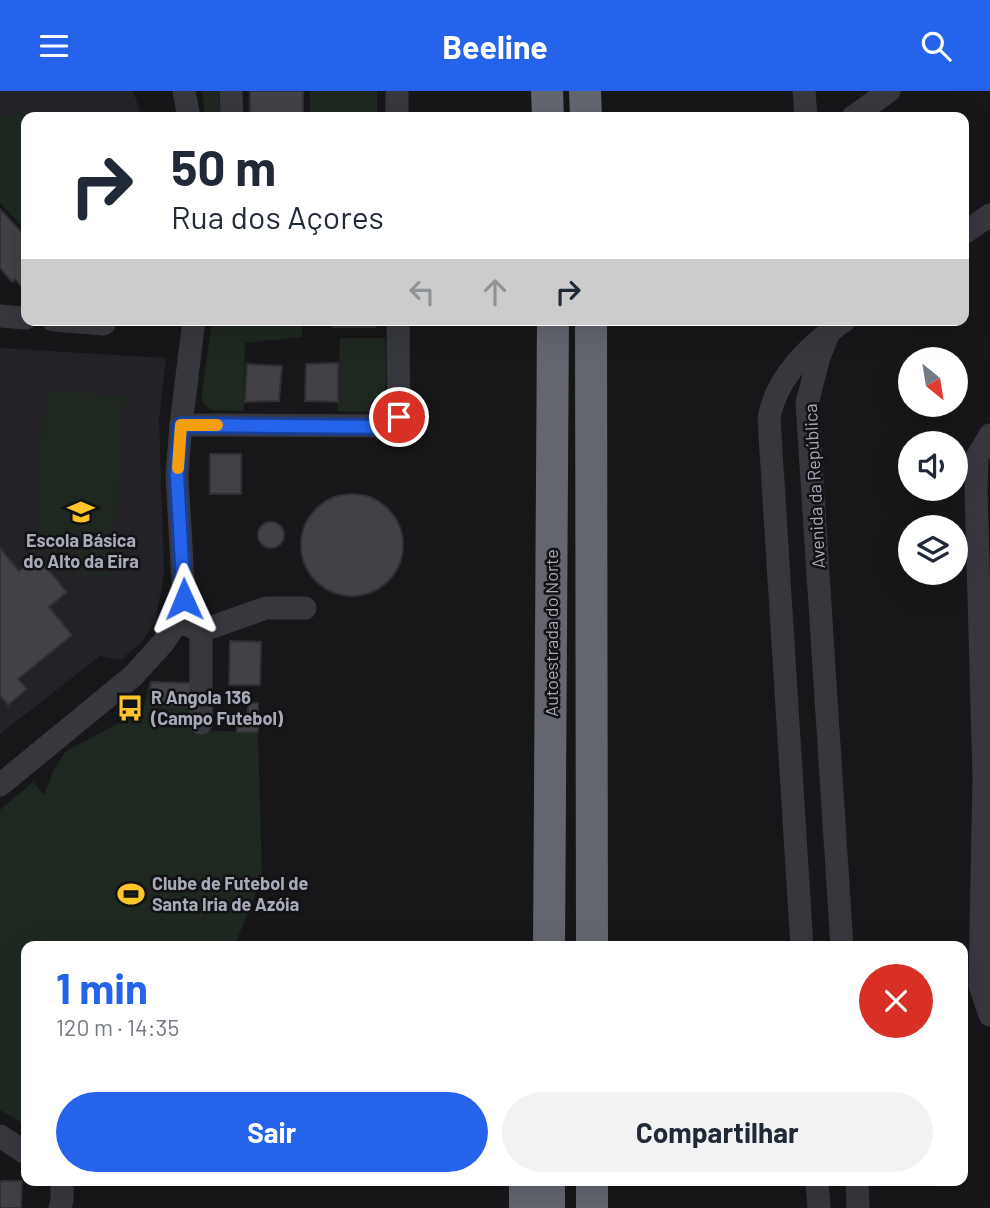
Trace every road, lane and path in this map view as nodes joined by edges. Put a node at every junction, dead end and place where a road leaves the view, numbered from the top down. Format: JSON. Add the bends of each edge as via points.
{"nodes":[{"id":1,"x":184,"y":91,"type":"edge"},
{"id":2,"x":231,"y":91,"type":"edge"},
{"id":3,"x":397,"y":91,"type":"edge"},
{"id":4,"x":547,"y":91,"type":"edge"},
{"id":5,"x":585,"y":91,"type":"edge"},
{"id":6,"x":804,"y":91,"type":"edge"},
{"id":7,"x":889,"y":91,"type":"edge"},
{"id":8,"x":188,"y":112,"type":"edge"},
{"id":9,"x":232,"y":112,"type":"edge"},
{"id":10,"x":397,"y":112,"type":"edge"},
{"id":11,"x":548,"y":112,"type":"edge"},
{"id":12,"x":586,"y":112,"type":"edge"},
{"id":13,"x":806,"y":112,"type":"edge"},
{"id":14,"x":860,"y":112,"type":"edge"},
{"id":15,"x":990,"y":215,"type":"edge"},
{"id":16,"x":969,"y":230,"type":"edge"},
{"id":17,"x":0,"y":316,"type":"edge"},
{"id":18,"x":21,"y":318,"type":"edge"},
{"id":19,"x":193,"y":326,"type":"edge"},
{"id":20,"x":398,"y":326,"type":"edge"},
{"id":21,"x":553,"y":326,"type":"edge"},
{"id":22,"x":591,"y":326,"type":"edge"},
{"id":23,"x":832,"y":326,"type":"edge"},
{"id":24,"x":833,"y":326,"type":"edge"},
{"id":25,"x":181,"y":425,"type":"junction"},
{"id":26,"x":990,"y":435,"type":"edge"},
{"id":27,"x":305,"y":608,"type":"dead end"},
{"id":28,"x":178,"y":621,"type":"junction"},
{"id":29,"x":201,"y":631,"type":"junction"},
{"id":30,"x":201,"y":723,"type":"dead end"},
{"id":31,"x":0,"y":785,"type":"edge"},
{"id":32,"x":550,"y":941,"type":"edge"},
{"id":33,"x":592,"y":941,"type":"edge"},
{"id":34,"x":802,"y":941,"type":"edge"},
{"id":35,"x":842,"y":941,"type":"edge"},
{"id":36,"x":990,"y":1015,"type":"edge"},
{"id":37,"x":0,"y":1136,"type":"edge"},
{"id":38,"x":21,"y":1150,"type":"edge"},
{"id":39,"x":62,"y":1186,"type":"edge"},
{"id":40,"x":525,"y":1186,"type":"edge"},
{"id":41,"x":549,"y":1186,"type":"edge"},
{"id":42,"x":817,"y":1186,"type":"edge"},
{"id":43,"x":857,"y":1186,"type":"edge"},
{"id":44,"x":60,"y":1208,"type":"edge"},
{"id":45,"x":525,"y":1208,"type":"edge"},
{"id":46,"x":549,"y":1208,"type":"edge"},
{"id":47,"x":819,"y":1208,"type":"edge"},
{"id":48,"x":859,"y":1208,"type":"edge"}],
"edges":[{"from":1,"to":8,"type":"street"},
{"from":2,"to":9,"type":"street"},
{"from":3,"to":10,"type":"street"},
{"from":4,"to":11,"type":"highway"},
{"from":5,"to":12,"type":"highway"},
{"from":6,"to":13,"type":"street"},
{"from":7,"to":14,"type":"street"},
{"from":15,"to":16,"type":"street"},
{"from":17,"to":18,"type":"street"},
{"from":19,"to":25,"type":"street"},
{"from":20,"to":25,"type":"street","via":[[399,417],[393,426]]},
{"from":21,"to":32,"type":"highway","name":"Autoestrada do Norte"},
{"from":22,"to":33,"type":"highway"},
{"from":23,"to":34,"type":"street","name":"Avenida da República","via":[[782,380],[769,418]]},
{"from":24,"to":35,"type":"street","name":"Avenida da República","via":[[807,403]]},
{"from":25,"to":28,"type":"street","via":[[177,475],[184,599]]},
{"from":26,"to":36,"type":"street","via":[[977,457],[976,490],[984,765],[980,985]]},
{"from":27,"to":29,"type":"street","via":[[266,608]]},
{"from":28,"to":29,"type":"street"},
{"from":28,"to":31,"type":"street","via":[[133,676]]},
{"from":29,"to":30,"type":"street"},
{"from":37,"to":38,"type":"street"},
{"from":39,"to":44,"type":"street"},
{"from":40,"to":45,"type":"highway"},
{"from":41,"to":46,"type":"highway"},
{"from":42,"to":47,"type":"street"},
{"from":43,"to":48,"type":"street"}]}
